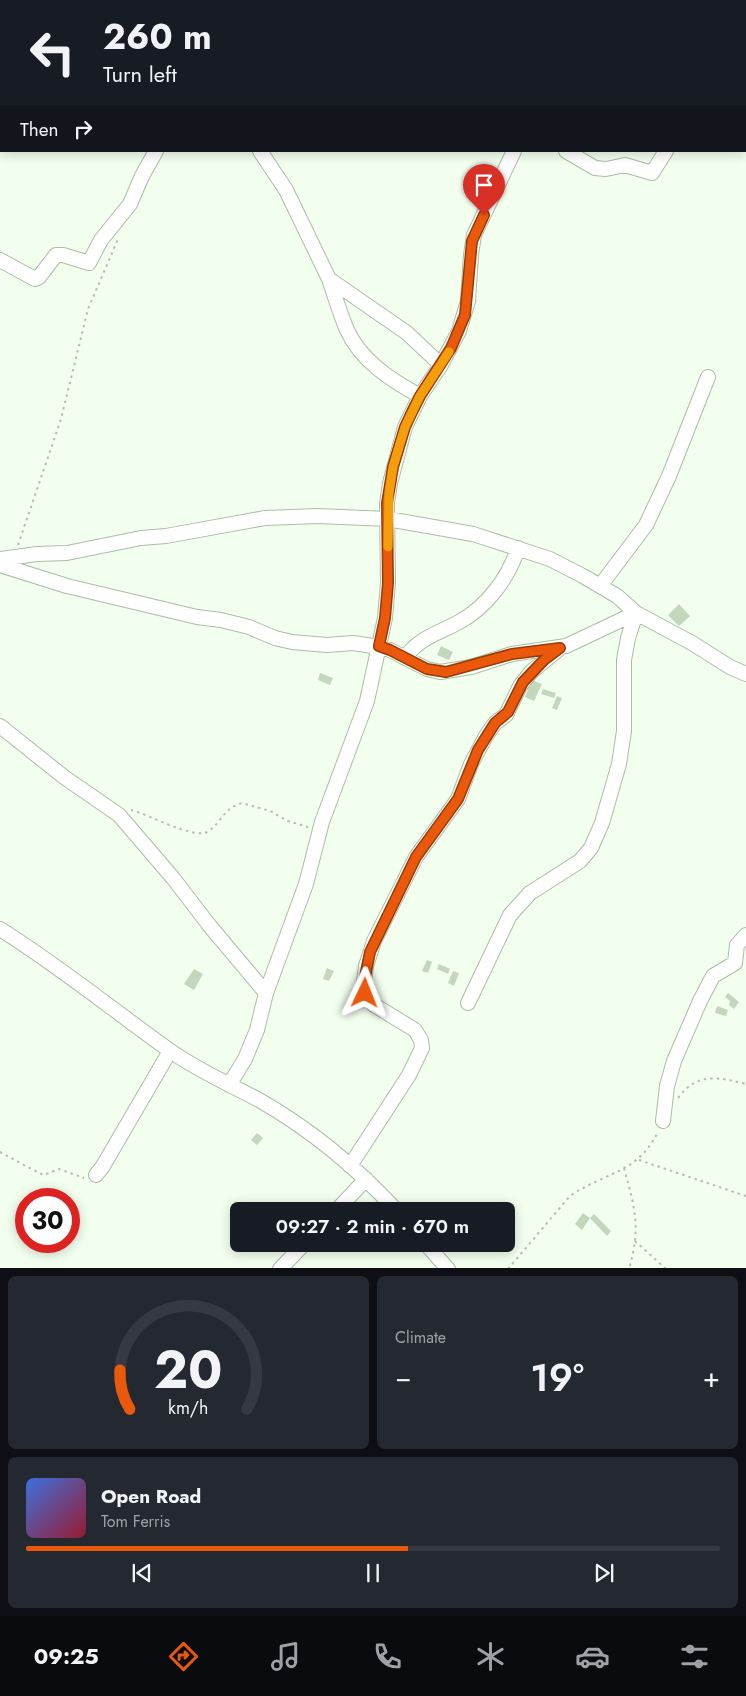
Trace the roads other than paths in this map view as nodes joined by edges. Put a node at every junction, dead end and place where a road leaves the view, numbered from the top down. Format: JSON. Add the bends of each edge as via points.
{"nodes":[{"id":1,"x":155,"y":152,"type":"edge"},
{"id":2,"x":261,"y":152,"type":"edge"},
{"id":3,"x":514,"y":152,"type":"edge"},
{"id":4,"x":568,"y":152,"type":"edge"},
{"id":5,"x":665,"y":152,"type":"edge"},
{"id":6,"x":0,"y":260,"type":"edge"},
{"id":7,"x":329,"y":279,"type":"junction"},
{"id":8,"x":441,"y":365,"type":"junction"},
{"id":9,"x":708,"y":376,"type":"dead end"},
{"id":10,"x":420,"y":396,"type":"junction"},
{"id":11,"x":388,"y":519,"type":"junction"},
{"id":12,"x":518,"y":548,"type":"junction"},
{"id":13,"x":7,"y":558,"type":"edge"},
{"id":14,"x":0,"y":565,"type":"edge"},
{"id":15,"x":600,"y":586,"type":"junction"},
{"id":16,"x":636,"y":614,"type":"junction"},
{"id":17,"x":379,"y":646,"type":"junction"},
{"id":18,"x":560,"y":648,"type":"junction"},
{"id":19,"x":405,"y":658,"type":"junction"},
{"id":20,"x":746,"y":674,"type":"edge"},
{"id":21,"x":0,"y":726,"type":"edge"},
{"id":22,"x":0,"y":929,"type":"edge"},
{"id":23,"x":746,"y":934,"type":"edge"},
{"id":24,"x":266,"y":993,"type":"junction"},
{"id":25,"x":468,"y":1003,"type":"dead end"},
{"id":26,"x":170,"y":1051,"type":"junction"},
{"id":27,"x":229,"y":1085,"type":"junction"},
{"id":28,"x":663,"y":1121,"type":"road end"},
{"id":29,"x":350,"y":1166,"type":"junction"},
{"id":30,"x":96,"y":1175,"type":"road end"},
{"id":31,"x":366,"y":1179,"type":"junction"},
{"id":32,"x":344,"y":1202,"type":"edge"},
{"id":33,"x":388,"y":1202,"type":"edge"},
{"id":34,"x":296,"y":1252,"type":"edge"},
{"id":35,"x":433,"y":1252,"type":"edge"},
{"id":36,"x":280,"y":1268,"type":"edge"},
{"id":37,"x":448,"y":1268,"type":"edge"}],
"edges":[{"from":1,"to":6,"type":"street","via":[[130,204],[101,240],[89,263],[56,255],[35,279]]},
{"from":2,"to":7,"type":"street","via":[[286,190]]},
{"from":3,"to":8,"type":"street","via":[[474,236],[465,315]]},
{"from":4,"to":5,"type":"street","via":[[596,168],[625,165],[652,173]]},
{"from":7,"to":8,"type":"street","via":[[407,333]]},
{"from":7,"to":10,"type":"street","via":[[348,331],[363,352],[382,372]]},
{"from":8,"to":10,"type":"street"},
{"from":9,"to":15,"type":"street","via":[[646,525]]},
{"from":10,"to":11,"type":"street","via":[[405,427],[393,467],[387,503]]},
{"from":11,"to":12,"type":"street","via":[[473,534]]},
{"from":11,"to":13,"type":"street","via":[[264,518],[67,553]]},
{"from":11,"to":17,"type":"street","via":[[386,609]]},
{"from":12,"to":15,"type":"street","via":[[566,566]]},
{"from":12,"to":19,"type":"street","via":[[507,576],[484,602],[461,621],[416,644]]},
{"from":14,"to":17,"type":"street","via":[[68,586],[197,618],[249,627],[292,642]]},
{"from":15,"to":16,"type":"street","via":[[617,596]]},
{"from":16,"to":18,"type":"street"},
{"from":16,"to":20,"type":"street"},
{"from":16,"to":25,"type":"street","via":[[624,660],[624,732],[615,780],[602,823],[591,848],[580,861],[530,893],[510,915]]},
{"from":17,"to":19,"type":"street"},
{"from":17,"to":24,"type":"street","via":[[368,701],[320,829],[299,907]]},
{"from":18,"to":19,"type":"street","via":[[518,653],[446,672],[427,669]]},
{"from":18,"to":29,"type":"street","via":[[531,672],[520,686],[508,712],[486,736],[458,799],[416,857],[374,941],[366,966],[366,996],[374,1005],[414,1030],[422,1048],[409,1075]]},
{"from":21,"to":24,"type":"street","via":[[64,777],[119,815]]},
{"from":22,"to":26,"type":"street","via":[[59,968]]},
{"from":23,"to":28,"type":"street","via":[[737,945],[735,963],[713,976],[700,1001],[674,1061]]},
{"from":24,"to":27,"type":"street","via":[[257,1030]]},
{"from":26,"to":27,"type":"street"},
{"from":26,"to":30,"type":"street"},
{"from":27,"to":29,"type":"street","via":[[282,1115]]},
{"from":29,"to":31,"type":"street"},
{"from":31,"to":32,"type":"street"},
{"from":31,"to":33,"type":"street"},
{"from":34,"to":36,"type":"street"},
{"from":35,"to":37,"type":"street"}]}
